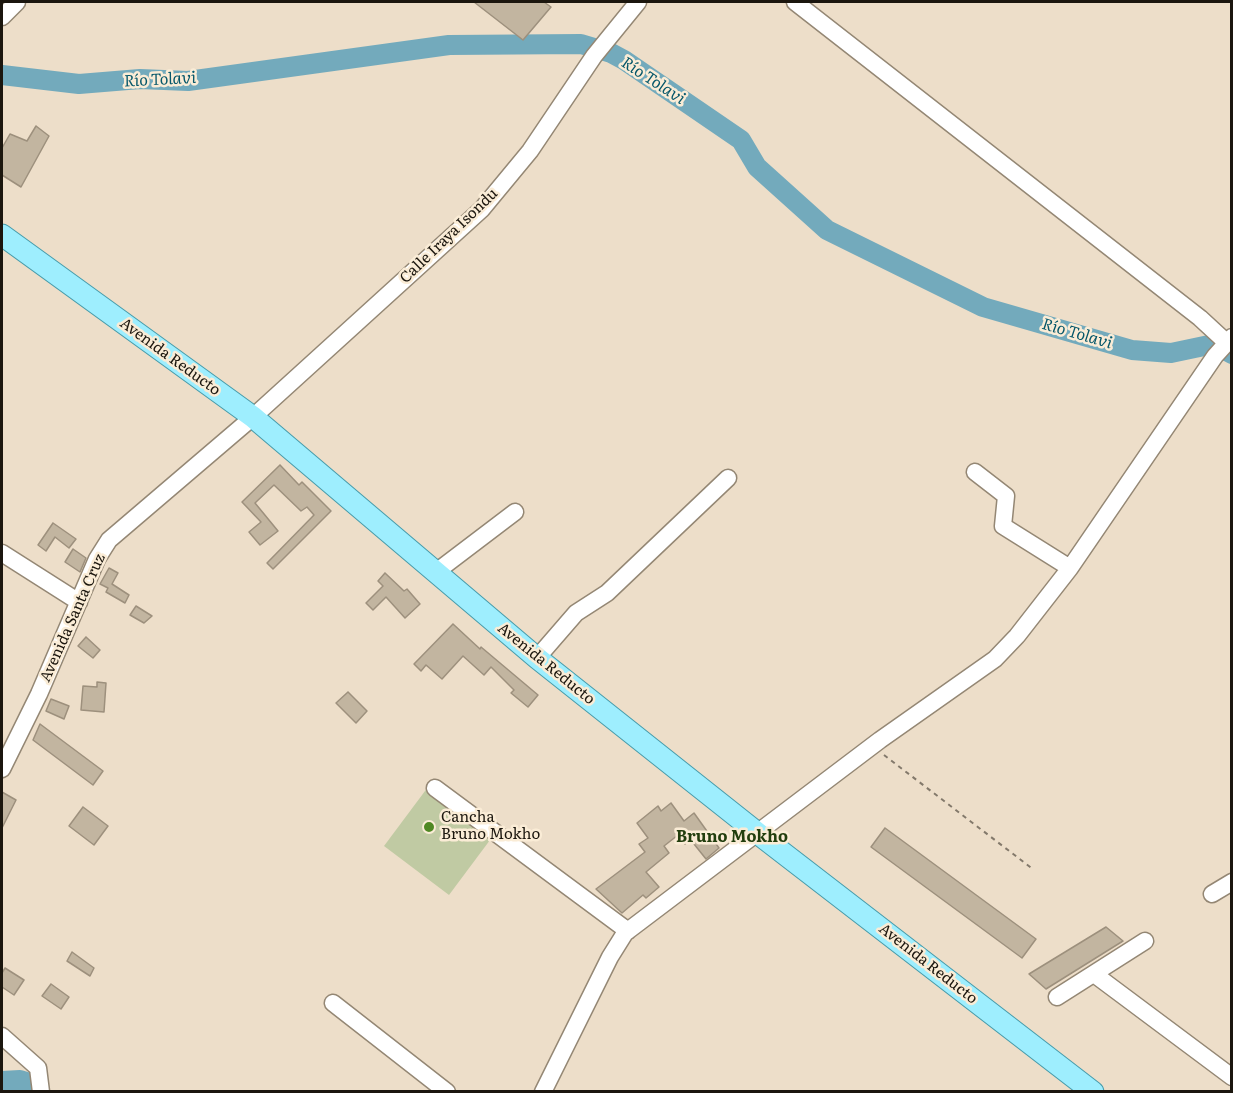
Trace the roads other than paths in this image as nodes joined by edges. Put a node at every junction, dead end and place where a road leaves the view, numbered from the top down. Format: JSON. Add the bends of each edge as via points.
{"nodes":[{"id":1,"x":17,"y":2,"type":"edge"},
{"id":2,"x":638,"y":2,"type":"edge"},
{"id":3,"x":795,"y":2,"type":"edge"},
{"id":4,"x":2,"y":17,"type":"edge"},
{"id":5,"x":2,"y":235,"type":"edge"},
{"id":6,"x":1224,"y":345,"type":"edge"},
{"id":7,"x":253,"y":417,"type":"junction"},
{"id":8,"x":975,"y":472,"type":"dead end"},
{"id":9,"x":728,"y":478,"type":"dead end"},
{"id":10,"x":515,"y":512,"type":"dead end"},
{"id":11,"x":2,"y":553,"type":"edge"},
{"id":12,"x":1070,"y":568,"type":"junction"},
{"id":13,"x":436,"y":572,"type":"junction"},
{"id":14,"x":80,"y":602,"type":"junction"},
{"id":15,"x":537,"y":658,"type":"junction"},
{"id":16,"x":2,"y":769,"type":"edge"},
{"id":17,"x":435,"y":788,"type":"dead end"},
{"id":18,"x":758,"y":833,"type":"junction"},
{"id":19,"x":1232,"y":882,"type":"edge"},
{"id":20,"x":1212,"y":894,"type":"dead end"},
{"id":21,"x":628,"y":931,"type":"junction"},
{"id":22,"x":1145,"y":941,"type":"dead end"},
{"id":23,"x":1094,"y":974,"type":"junction"},
{"id":24,"x":1057,"y":998,"type":"dead end"},
{"id":25,"x":333,"y":1003,"type":"dead end"},
{"id":26,"x":2,"y":1036,"type":"edge"},
{"id":27,"x":1232,"y":1077,"type":"edge"},
{"id":28,"x":41,"y":1092,"type":"edge"},
{"id":29,"x":447,"y":1092,"type":"edge"},
{"id":30,"x":543,"y":1092,"type":"edge"},
{"id":31,"x":1093,"y":1092,"type":"edge"}],
"edges":[{"from":1,"to":4,"type":"street"},
{"from":2,"to":7,"type":"street","name":"Calle Iraya Isondu","via":[[594,57],[530,151],[482,209]]},
{"from":3,"to":6,"type":"street","via":[[1191,310]]},
{"from":5,"to":7,"type":"main road","name":"Avenida Reducto"},
{"from":6,"to":12,"type":"street"},
{"from":7,"to":13,"type":"main road","name":"Avenida Reducto"},
{"from":7,"to":14,"type":"street","name":"Avenida Santa Cruz","via":[[108,540]]},
{"from":8,"to":12,"type":"street","via":[[1006,496],[1003,526]]},
{"from":9,"to":15,"type":"street","via":[[607,592],[576,613]]},
{"from":10,"to":13,"type":"street"},
{"from":11,"to":14,"type":"street"},
{"from":12,"to":18,"type":"street","via":[[995,658]]},
{"from":13,"to":15,"type":"main road","name":"Avenida Reducto"},
{"from":14,"to":16,"type":"street","name":"Avenida Santa Cruz"},
{"from":15,"to":18,"type":"main road","name":"Avenida Reducto"},
{"from":17,"to":21,"type":"street"},
{"from":18,"to":21,"type":"street"},
{"from":18,"to":31,"type":"main road","name":"Avenida Reducto"},
{"from":19,"to":20,"type":"street"},
{"from":21,"to":30,"type":"street","via":[[610,957]]},
{"from":22,"to":23,"type":"street"},
{"from":23,"to":24,"type":"street"},
{"from":23,"to":27,"type":"street"},
{"from":25,"to":29,"type":"street"},
{"from":26,"to":28,"type":"street","via":[[38,1068]]}]}
